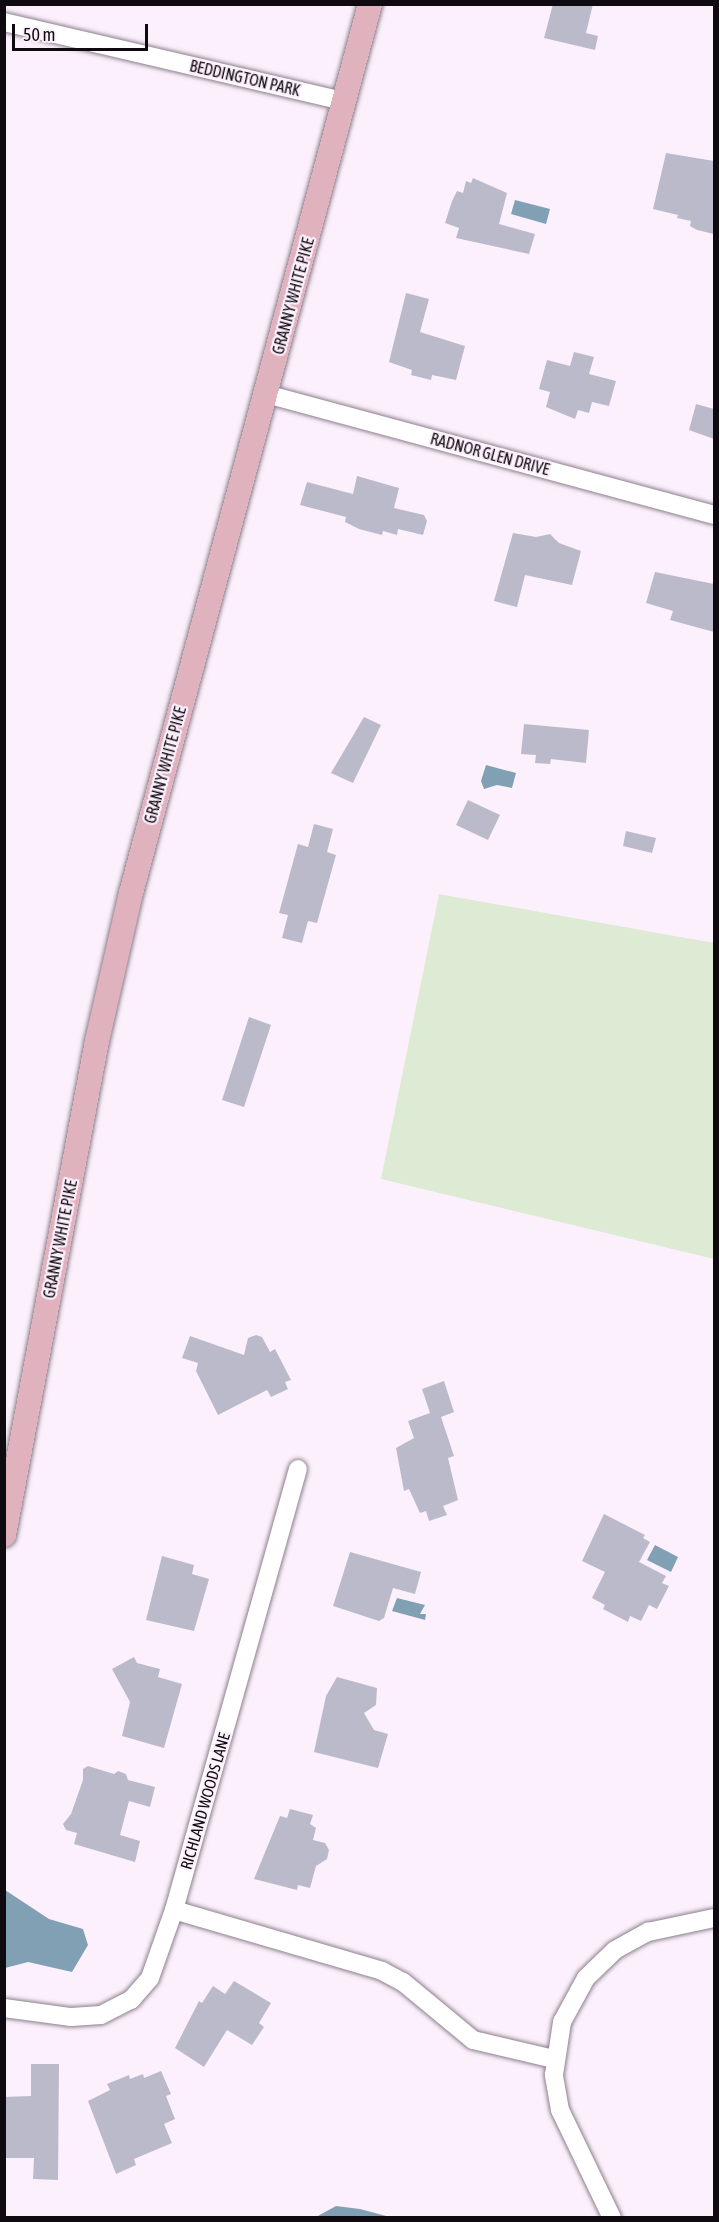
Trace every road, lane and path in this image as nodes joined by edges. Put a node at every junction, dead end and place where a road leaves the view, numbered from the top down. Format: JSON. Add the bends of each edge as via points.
{"nodes":[{"id":1,"x":370,"y":4,"type":"edge"},
{"id":2,"x":4,"y":22,"type":"edge"},
{"id":3,"x":344,"y":101,"type":"junction"},
{"id":4,"x":266,"y":394,"type":"junction"},
{"id":5,"x":714,"y":515,"type":"edge"},
{"id":6,"x":298,"y":1469,"type":"dead end"},
{"id":7,"x":4,"y":1535,"type":"edge"},
{"id":8,"x":174,"y":1910,"type":"junction"},
{"id":9,"x":714,"y":1918,"type":"edge"},
{"id":10,"x":4,"y":2008,"type":"edge"},
{"id":11,"x":554,"y":2059,"type":"junction"},
{"id":12,"x":612,"y":2217,"type":"edge"}],
"edges":[{"from":1,"to":3,"type":"main road","name":"GRANNY WHITE PIKE"},
{"from":2,"to":3,"type":"street","name":"BEDDINGTON PARK"},
{"from":3,"to":4,"type":"main road","name":"GRANNY WHITE PIKE"},
{"from":4,"to":5,"type":"street","name":"RADNOR GLEN DRIVE"},
{"from":4,"to":7,"type":"main road","name":"GRANNY WHITE PIKE","via":[[167,755],[99,1030]]},
{"from":6,"to":8,"type":"street","name":"RICHLAND WOODS LANE"},
{"from":8,"to":10,"type":"street","name":"RICHLAND WOODS LANE","via":[[150,1978],[116,2010],[71,2017]]},
{"from":8,"to":11,"type":"street","via":[[382,1971],[403,1982],[473,2040]]},
{"from":9,"to":11,"type":"street","via":[[648,1932],[606,1956],[572,2000]]},
{"from":11,"to":12,"type":"street","via":[[557,2094],[566,2125]]}]}
